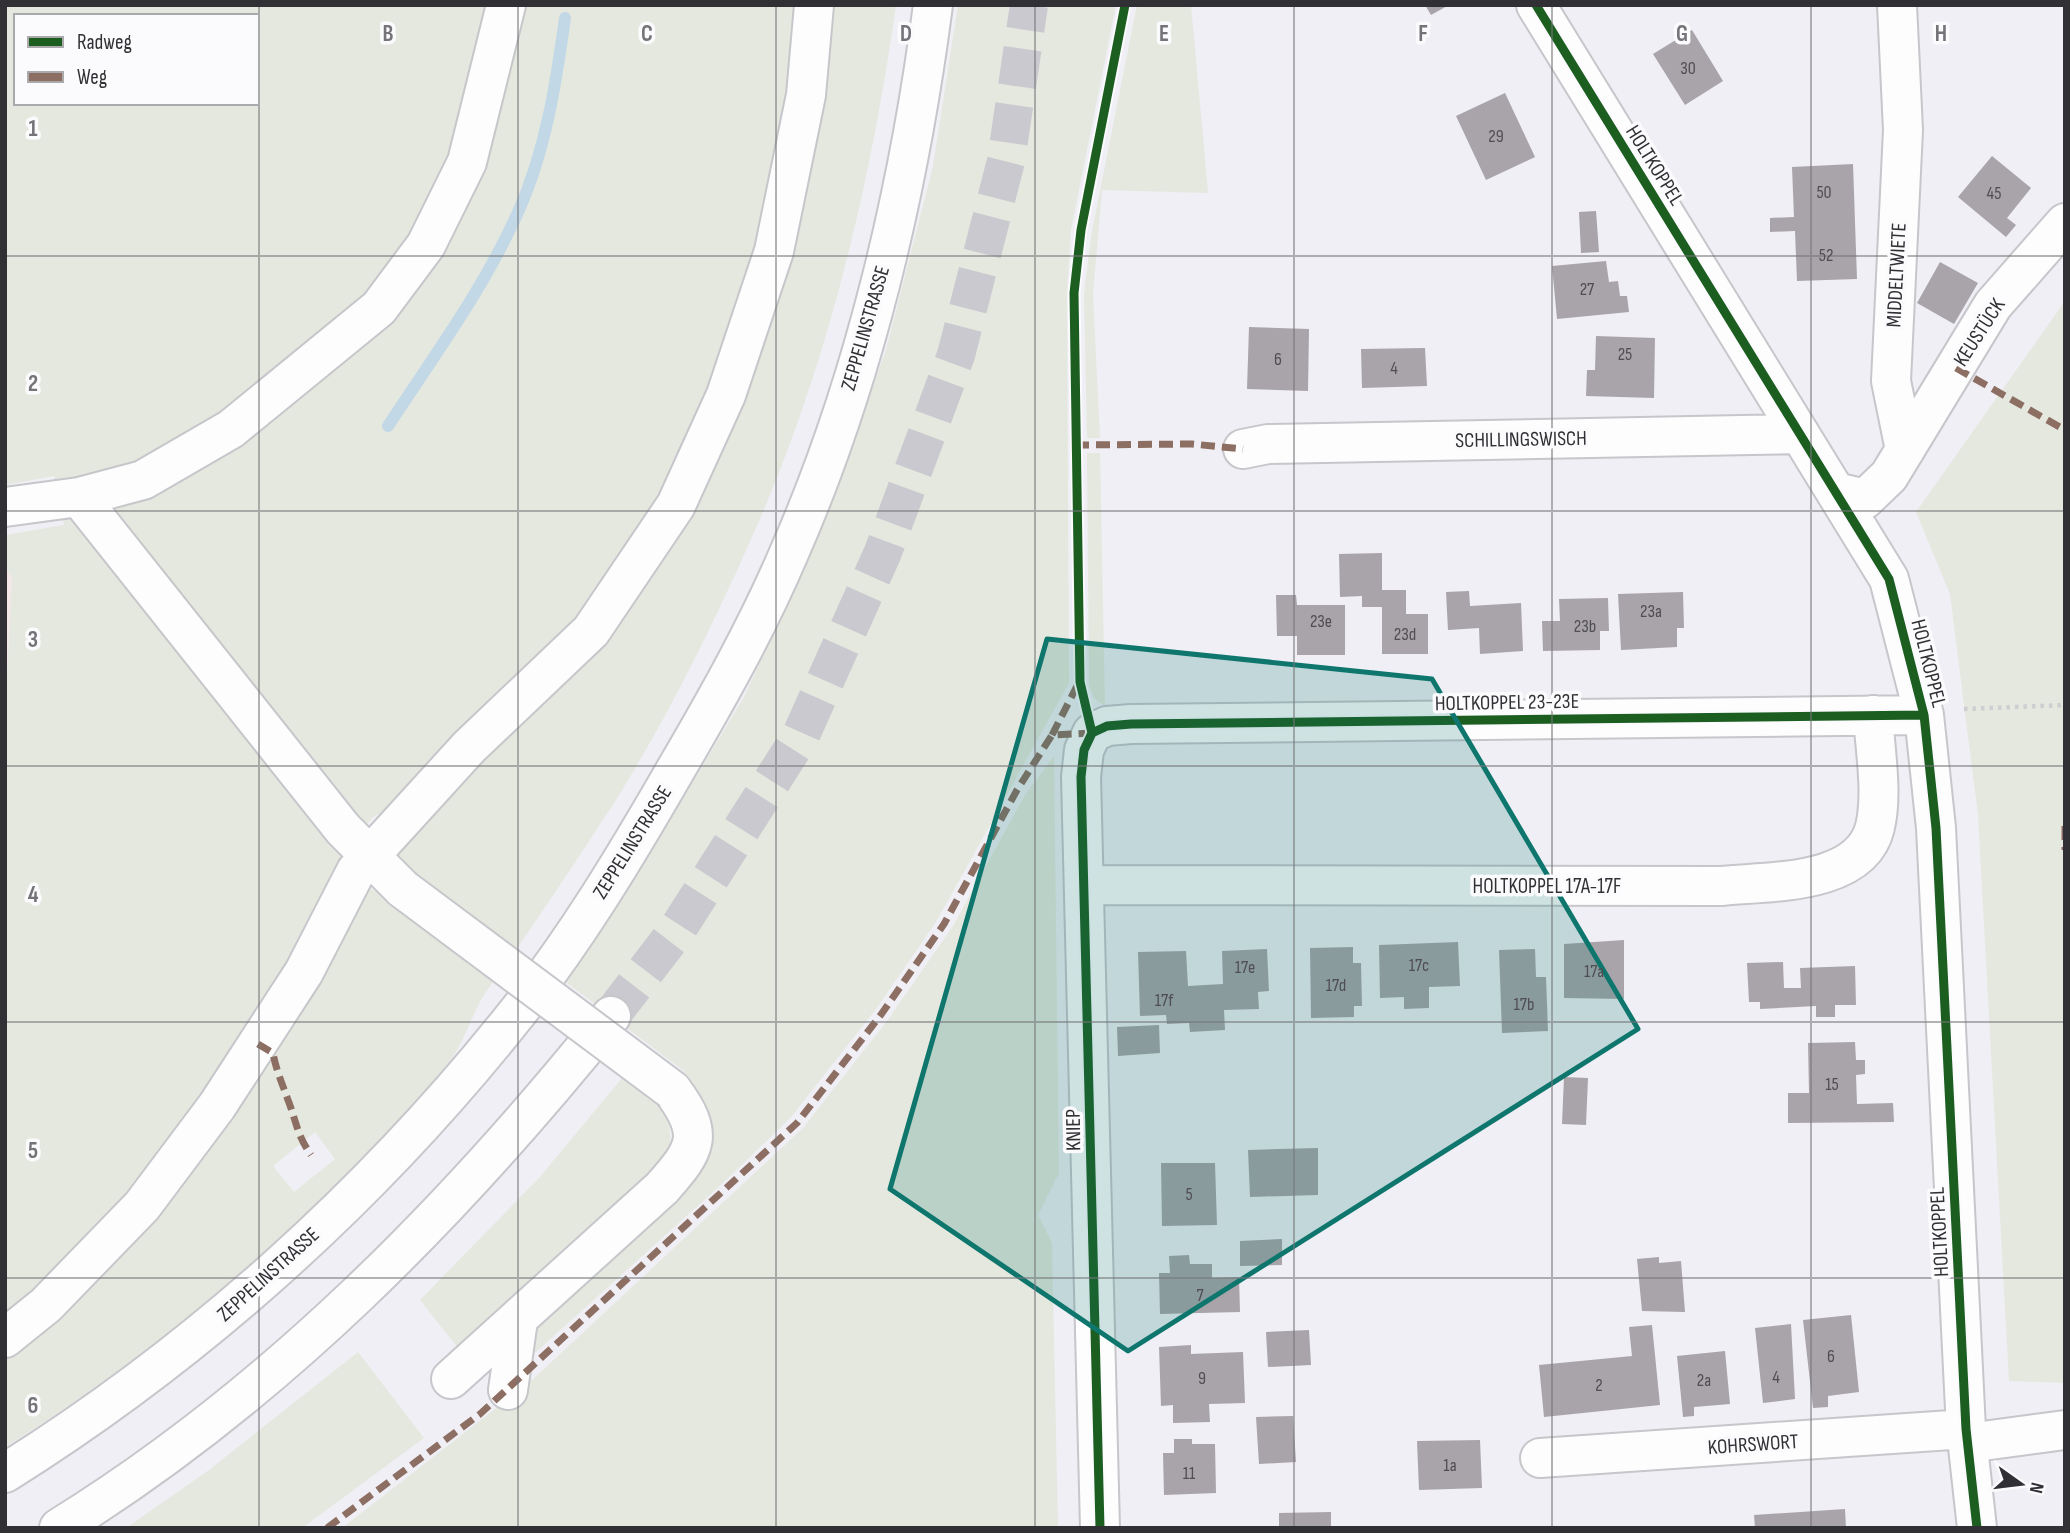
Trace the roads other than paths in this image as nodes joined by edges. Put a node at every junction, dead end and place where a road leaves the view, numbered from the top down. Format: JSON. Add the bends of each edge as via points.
{"nodes":[{"id":1,"x":506,"y":5,"type":"edge"},
{"id":2,"x":814,"y":5,"type":"edge"},
{"id":3,"x":933,"y":5,"type":"edge"},
{"id":4,"x":1536,"y":5,"type":"edge"},
{"id":5,"x":1897,"y":5,"type":"edge"},
{"id":6,"x":2065,"y":223,"type":"edge"},
{"id":7,"x":1800,"y":434,"type":"junction"},
{"id":8,"x":1243,"y":449,"type":"dead end"},
{"id":9,"x":1905,"y":450,"type":"junction"},
{"id":10,"x":1836,"y":492,"type":"junction"},
{"id":11,"x":79,"y":497,"type":"junction"},
{"id":12,"x":5,"y":507,"type":"edge"},
{"id":13,"x":1873,"y":715,"type":"junction"},
{"id":14,"x":1924,"y":715,"type":"junction"},
{"id":15,"x":1092,"y":733,"type":"joint"},
{"id":16,"x":368,"y":854,"type":"junction"},
{"id":17,"x":1084,"y":886,"type":"junction"},
{"id":18,"x":611,"y":1016,"type":"tunnel mouth"},
{"id":19,"x":518,"y":1320,"type":"junction"},
{"id":20,"x":5,"y":1338,"type":"edge"},
{"id":21,"x":451,"y":1380,"type":"dead end"},
{"id":22,"x":508,"y":1390,"type":"dead end"},
{"id":23,"x":2065,"y":1430,"type":"edge"},
{"id":24,"x":1967,"y":1436,"type":"junction"},
{"id":25,"x":1541,"y":1458,"type":"dead end"},
{"id":26,"x":5,"y":1473,"type":"edge"},
{"id":27,"x":59,"y":1528,"type":"edge"},
{"id":28,"x":1100,"y":1528,"type":"edge"},
{"id":29,"x":1977,"y":1528,"type":"edge"}],
"edges":[{"from":1,"to":11,"type":"main road","via":[[467,162],[426,245],[379,309],[231,429],[143,480]]},
{"from":2,"to":16,"type":"main road","via":[[806,95],[774,251],[726,395],[676,505],[592,631],[470,747]]},
{"from":3,"to":26,"type":"main road","name":"ZEPPELINSTRASSE","via":[[906,179],[877,295],[832,442],[790,552],[728,681],[582,922],[516,1015],[442,1104],[289,1258],[115,1400]]},
{"from":4,"to":7,"type":"main road","name":"HOLTKOPPEL"},
{"from":5,"to":9,"type":"main road","name":"MIDDELTWIETE","via":[[1903,130],[1891,382]]},
{"from":6,"to":9,"type":"main road","name":"KEUSTÜCK","via":[[1993,305]]},
{"from":7,"to":8,"type":"main road","name":"SCHILLINGSWISCH","via":[[1268,444]]},
{"from":7,"to":10,"type":"main road","name":"HOLTKOPPEL"},
{"from":9,"to":10,"type":"main road","via":[[1889,476],[1865,499]]},
{"from":10,"to":14,"type":"main road","name":"HOLTKOPPEL","via":[[1889,579]]},
{"from":11,"to":12,"type":"main road"},
{"from":11,"to":16,"type":"main road","via":[[343,829]]},
{"from":13,"to":14,"type":"main road","name":"HOLTKOPPEL 23-23E"},
{"from":13,"to":15,"type":"main road","name":"HOLTKOPPEL 23-23E","via":[[1131,724]]},
{"from":13,"to":17,"type":"main road","name":"HOLTKOPPEL 17A-17F","via":[[1875,828],[1865,849],[1850,864],[1812,877],[1721,886]]},
{"from":14,"to":24,"type":"main road","name":"HOLTKOPPEL","via":[[1936,828]]},
{"from":15,"to":17,"type":"main road","name":"KNIEP","via":[[1084,750],[1082,777]]},
{"from":16,"to":19,"type":"main road","bridge":true,"via":[[403,888],[671,1090],[690,1115],[694,1138],[684,1163]]},
{"from":16,"to":20,"type":"main road","via":[[304,972],[216,1106],[142,1206],[46,1305]]},
{"from":17,"to":28,"type":"main road","name":"KNIEP"},
{"from":18,"to":27,"type":"main road","via":[[473,1180],[317,1333],[217,1416]]},
{"from":19,"to":21,"type":"main road"},
{"from":19,"to":22,"type":"main road"},
{"from":23,"to":24,"type":"main road","name":"KOHRSWORT"},
{"from":24,"to":25,"type":"main road","name":"KOHRSWORT"},
{"from":24,"to":29,"type":"main road","name":"HOLTKOPPEL"}]}
